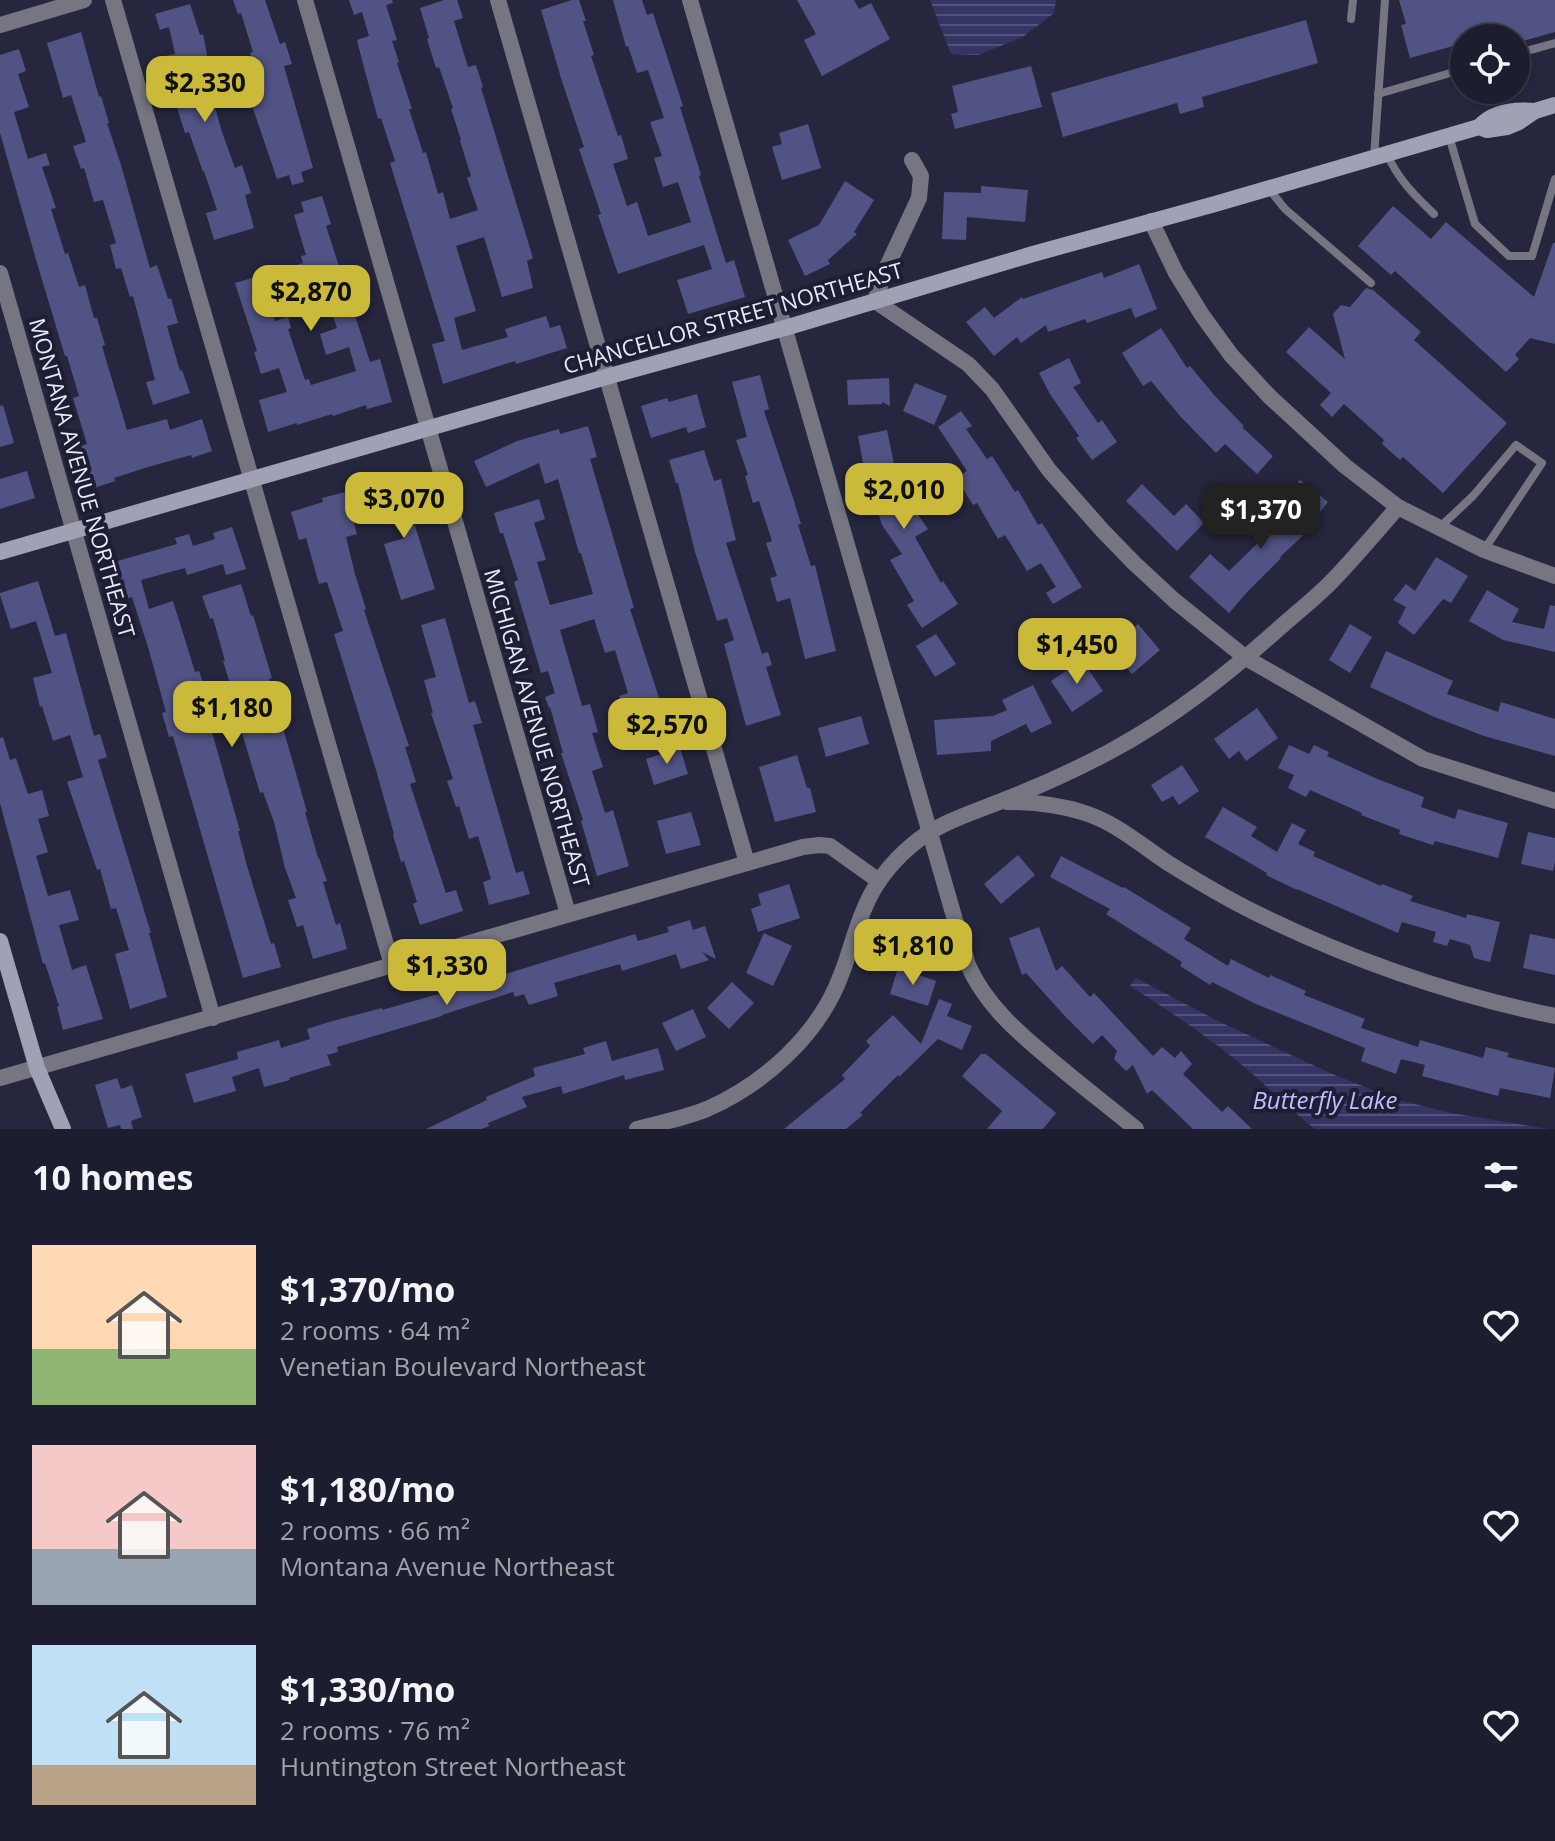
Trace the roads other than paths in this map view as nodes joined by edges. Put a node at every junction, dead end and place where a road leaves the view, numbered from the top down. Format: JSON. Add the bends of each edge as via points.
{"nodes":[{"id":1,"x":84,"y":0,"type":"edge"},
{"id":2,"x":113,"y":0,"type":"edge"},
{"id":3,"x":305,"y":0,"type":"edge"},
{"id":4,"x":498,"y":0,"type":"edge"},
{"id":5,"x":690,"y":0,"type":"edge"},
{"id":6,"x":1353,"y":0,"type":"edge"},
{"id":7,"x":1385,"y":0,"type":"edge"},
{"id":8,"x":1351,"y":19,"type":"dead end"},
{"id":9,"x":0,"y":25,"type":"edge"},
{"id":10,"x":1555,"y":43,"type":"edge"},
{"id":11,"x":1530,"y":50,"type":"edge"},
{"id":12,"x":1450,"y":73,"type":"edge"},
{"id":13,"x":1378,"y":94,"type":"junction"},
{"id":14,"x":1555,"y":105,"type":"edge"},
{"id":15,"x":1449,"y":136,"type":"junction"},
{"id":16,"x":1381,"y":156,"type":"junction"},
{"id":17,"x":912,"y":160,"type":"dead end"},
{"id":18,"x":1555,"y":179,"type":"edge"},
{"id":19,"x":1268,"y":188,"type":"junction"},
{"id":20,"x":1434,"y":214,"type":"dead end"},
{"id":21,"x":1151,"y":221,"type":"junction"},
{"id":22,"x":0,"y":273,"type":"edge"},
{"id":23,"x":1371,"y":283,"type":"dead end"},
{"id":24,"x":875,"y":301,"type":"junction"},
{"id":25,"x":785,"y":328,"type":"junction"},
{"id":26,"x":606,"y":377,"type":"junction"},
{"id":27,"x":429,"y":429,"type":"junction"},
{"id":28,"x":250,"y":479,"type":"junction"},
{"id":29,"x":1398,"y":507,"type":"junction"},
{"id":30,"x":1440,"y":528,"type":"junction"},
{"id":31,"x":74,"y":531,"type":"junction"},
{"id":32,"x":1484,"y":550,"type":"junction"},
{"id":33,"x":0,"y":552,"type":"edge"},
{"id":34,"x":1555,"y":576,"type":"edge"},
{"id":35,"x":1246,"y":658,"type":"junction"},
{"id":36,"x":1555,"y":801,"type":"edge"},
{"id":37,"x":1001,"y":802,"type":"junction"},
{"id":38,"x":930,"y":831,"type":"junction"},
{"id":39,"x":747,"y":863,"type":"junction"},
{"id":40,"x":879,"y":881,"type":"junction"},
{"id":41,"x":568,"y":914,"type":"junction"},
{"id":42,"x":0,"y":941,"type":"edge"},
{"id":43,"x":392,"y":965,"type":"junction"},
{"id":44,"x":1555,"y":1016,"type":"edge"},
{"id":45,"x":213,"y":1018,"type":"junction"},
{"id":46,"x":37,"y":1068,"type":"junction"},
{"id":47,"x":0,"y":1078,"type":"edge"},
{"id":48,"x":63,"y":1129,"type":"edge"},
{"id":49,"x":637,"y":1129,"type":"edge"},
{"id":50,"x":1136,"y":1129,"type":"edge"}],
"edges":[{"from":1,"to":9,"type":"street"},
{"from":2,"to":28,"type":"street"},
{"from":3,"to":27,"type":"street","name":"MICHIGAN AVENUE NORTHEAST"},
{"from":4,"to":26,"type":"street"},
{"from":5,"to":25,"type":"street"},
{"from":6,"to":8,"type":"lane"},
{"from":7,"to":13,"type":"lane"},
{"from":10,"to":11,"type":"lane"},
{"from":12,"to":13,"type":"lane"},
{"from":13,"to":16,"type":"lane"},
{"from":14,"to":15,"type":"street","name":"CHANCELLOR STREET NORTHEAST","via":[[1503,113]]},
{"from":15,"to":16,"type":"street","name":"CHANCELLOR STREET NORTHEAST"},
{"from":15,"to":18,"type":"lane","via":[[1475,224],[1509,256],[1532,256]]},
{"from":16,"to":19,"type":"street","name":"CHANCELLOR STREET NORTHEAST"},
{"from":16,"to":20,"type":"lane"},
{"from":17,"to":24,"type":"street","via":[[921,176],[919,198]]},
{"from":19,"to":21,"type":"street","name":"CHANCELLOR STREET NORTHEAST"},
{"from":19,"to":23,"type":"lane"},
{"from":21,"to":24,"type":"street","name":"CHANCELLOR STREET NORTHEAST"},
{"from":21,"to":29,"type":"street","via":[[1176,273],[1231,355],[1303,428]]},
{"from":22,"to":31,"type":"street","name":"MONTANA AVENUE NORTHEAST"},
{"from":24,"to":25,"type":"street","name":"CHANCELLOR STREET NORTHEAST"},
{"from":24,"to":35,"type":"street","via":[[968,364],[1102,530]]},
{"from":25,"to":26,"type":"street","name":"CHANCELLOR STREET NORTHEAST"},
{"from":25,"to":38,"type":"street"},
{"from":26,"to":27,"type":"street","name":"CHANCELLOR STREET NORTHEAST"},
{"from":26,"to":39,"type":"street"},
{"from":27,"to":28,"type":"street","name":"CHANCELLOR STREET NORTHEAST"},
{"from":27,"to":41,"type":"street","name":"MICHIGAN AVENUE NORTHEAST"},
{"from":28,"to":31,"type":"street","name":"CHANCELLOR STREET NORTHEAST"},
{"from":28,"to":43,"type":"street"},
{"from":29,"to":30,"type":"street"},
{"from":29,"to":35,"type":"street","via":[[1333,580]]},
{"from":30,"to":32,"type":"street"},
{"from":30,"to":32,"type":"lane","via":[[1516,445],[1542,463]]},
{"from":31,"to":33,"type":"street","name":"CHANCELLOR STREET NORTHEAST"},
{"from":31,"to":45,"type":"street","name":"MONTANA AVENUE NORTHEAST"},
{"from":32,"to":34,"type":"street"},
{"from":35,"to":36,"type":"street","via":[[1423,759]]},
{"from":35,"to":37,"type":"street","via":[[1110,752]]},
{"from":37,"to":38,"type":"street"},
{"from":37,"to":44,"type":"street","via":[[1088,814],[1254,912],[1315,941],[1432,985]]},
{"from":38,"to":40,"type":"street"},
{"from":38,"to":50,"type":"street","via":[[977,985],[1026,1039]]},
{"from":39,"to":40,"type":"street","via":[[803,847],[830,846]]},
{"from":39,"to":41,"type":"street"},
{"from":40,"to":49,"type":"street","via":[[863,909],[840,980],[814,1023],[781,1062],[704,1110]]},
{"from":41,"to":43,"type":"street"},
{"from":42,"to":46,"type":"street"},
{"from":43,"to":45,"type":"street"},
{"from":45,"to":46,"type":"street"},
{"from":46,"to":47,"type":"street"},
{"from":46,"to":48,"type":"street"}]}
